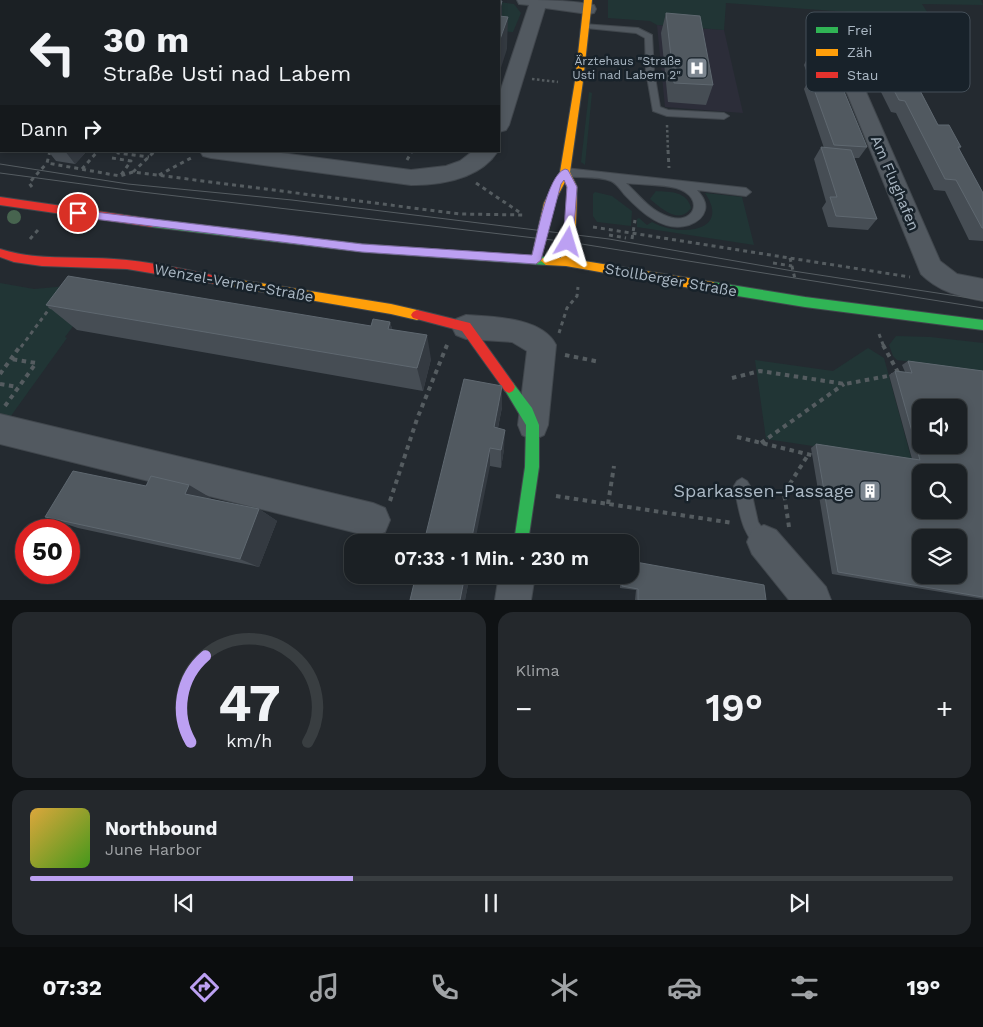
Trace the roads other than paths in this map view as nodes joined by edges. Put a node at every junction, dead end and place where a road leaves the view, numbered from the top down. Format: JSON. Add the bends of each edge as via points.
{"nodes":[{"id":1,"x":531,"y":1,"type":"edge"},
{"id":2,"x":588,"y":4,"type":"edge"},
{"id":3,"x":586,"y":26,"type":"junction"},
{"id":4,"x":856,"y":92,"type":"edge"},
{"id":5,"x":724,"y":116,"type":"dead end"},
{"id":6,"x":500,"y":122,"type":"edge"},
{"id":7,"x":486,"y":152,"type":"edge"},
{"id":8,"x":203,"y":153,"type":"edge"},
{"id":9,"x":458,"y":171,"type":"joint"},
{"id":10,"x":565,"y":172,"type":"junction"},
{"id":11,"x":616,"y":179,"type":"junction"},
{"id":12,"x":674,"y":185,"type":"junction"},
{"id":13,"x":746,"y":192,"type":"dead end"},
{"id":14,"x":0,"y":201,"type":"edge"},
{"id":15,"x":0,"y":254,"type":"edge"},
{"id":16,"x":536,"y":260,"type":"junction"},
{"id":17,"x":566,"y":262,"type":"junction"},
{"id":18,"x":983,"y":290,"type":"edge"},
{"id":19,"x":983,"y":324,"type":"edge"},
{"id":20,"x":466,"y":326,"type":"junction"},
{"id":21,"x":533,"y":425,"type":"junction"},
{"id":22,"x":0,"y":429,"type":"edge"},
{"id":23,"x":742,"y":486,"type":"dead end"},
{"id":24,"x":373,"y":520,"type":"road end"},
{"id":25,"x":768,"y":533,"type":"joint"},
{"id":26,"x":522,"y":534,"type":"edge"},
{"id":27,"x":516,"y":584,"type":"edge"},
{"id":28,"x":513,"y":600,"type":"edge"},
{"id":29,"x":814,"y":600,"type":"edge"}],
"edges":[{"from":1,"to":2,"type":"street"},
{"from":1,"to":6,"type":"street"},
{"from":2,"to":3,"type":"main road"},
{"from":3,"to":5,"type":"lane","via":[[646,33],[656,110]]},
{"from":3,"to":10,"type":"main road"},
{"from":4,"to":18,"type":"street","name":"Am Flughafen","via":[[930,267],[952,284]]},
{"from":7,"to":9,"type":"street","via":[[478,161]]},
{"from":8,"to":9,"type":"street","via":[[425,178]]},
{"from":10,"to":11,"type":"lane"},
{"from":10,"to":16,"type":"main road","via":[[556,183]]},
{"from":10,"to":17,"type":"main road","via":[[572,187]]},
{"from":11,"to":12,"type":"lane"},
{"from":11,"to":12,"type":"lane","via":[[657,218],[672,223],[691,221],[698,216],[701,203],[693,192]]},
{"from":12,"to":13,"type":"lane"},
{"from":14,"to":16,"type":"main road","name":"Stollberger Straße","via":[[118,219],[362,248]]},
{"from":15,"to":20,"type":"main road","name":"Wenzel-Verner-Straße","via":[[53,262],[114,263],[391,309]]},
{"from":16,"to":17,"type":"main road","name":"Stollberger Straße"},
{"from":17,"to":19,"type":"main road","name":"Stollberger Straße","via":[[805,302]]},
{"from":20,"to":21,"type":"main road"},
{"from":20,"to":21,"type":"street","name":"Wenzel-Verner-Straße","via":[[516,332],[542,348]]},
{"from":21,"to":26,"type":"main road","via":[[532,467]]},
{"from":22,"to":24,"type":"street"},
{"from":23,"to":25,"type":"lane"},
{"from":25,"to":29,"type":"street"},
{"from":27,"to":28,"type":"street"}]}
